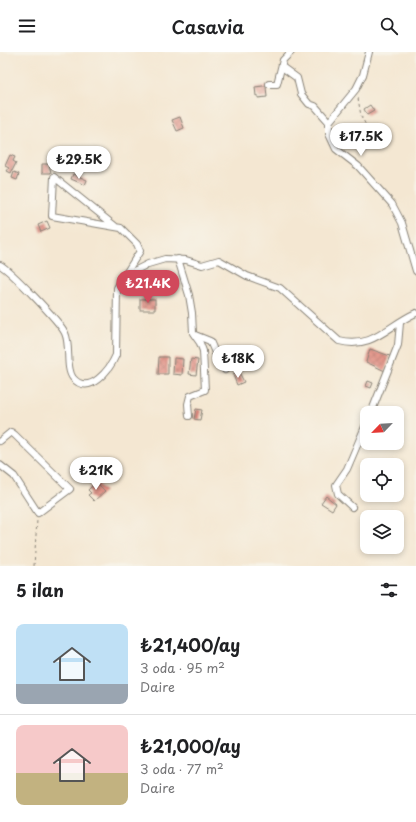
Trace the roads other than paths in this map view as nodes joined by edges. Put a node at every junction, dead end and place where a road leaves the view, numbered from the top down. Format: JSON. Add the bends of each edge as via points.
{"nodes":[{"id":1,"x":291,"y":52,"type":"edge"},
{"id":2,"x":369,"y":52,"type":"edge"},
{"id":3,"x":282,"y":67,"type":"junction"},
{"id":4,"x":269,"y":84,"type":"dead end"},
{"id":5,"x":329,"y":122,"type":"junction"},
{"id":6,"x":115,"y":226,"type":"junction"},
{"id":7,"x":178,"y":259,"type":"junction"},
{"id":8,"x":0,"y":265,"type":"edge"},
{"id":9,"x":416,"y":271,"type":"edge"},
{"id":10,"x":124,"y":276,"type":"junction"},
{"id":11,"x":416,"y":313,"type":"edge"},
{"id":12,"x":400,"y":323,"type":"junction"},
{"id":13,"x":195,"y":335,"type":"junction"},
{"id":14,"x":225,"y":370,"type":"dead end"},
{"id":15,"x":374,"y":406,"type":"edge"},
{"id":16,"x":189,"y":416,"type":"dead end"},
{"id":17,"x":360,"y":439,"type":"edge"},
{"id":18,"x":0,"y":441,"type":"edge"},
{"id":19,"x":0,"y":465,"type":"edge"},
{"id":20,"x":352,"y":507,"type":"dead end"}],
"edges":[{"from":1,"to":3,"type":"street","via":[[283,60]]},
{"from":2,"to":5,"type":"street","via":[[356,89]]},
{"from":3,"to":4,"type":"street","via":[[277,84]]},
{"from":3,"to":5,"type":"street","via":[[297,78],[301,94],[309,104],[316,106]]},
{"from":5,"to":9,"type":"street","via":[[329,134],[336,149],[358,166],[392,204],[402,223]]},
{"from":6,"to":6,"type":"street","via":[[52,216],[54,178],[66,187]]},
{"from":6,"to":10,"type":"street","via":[[126,232],[140,251]]},
{"from":7,"to":10,"type":"street","via":[[165,259],[148,264]]},
{"from":7,"to":12,"type":"street","via":[[202,265],[219,260],[246,276],[280,288],[339,341],[360,344]]},
{"from":7,"to":13,"type":"street","via":[[189,295]]},
{"from":8,"to":10,"type":"street","via":[[33,296],[64,332],[69,346],[70,369],[74,378],[83,384],[102,377],[116,355],[117,288]]},
{"from":11,"to":12,"type":"street"},
{"from":12,"to":15,"type":"street","via":[[398,345]]},
{"from":13,"to":14,"type":"street","via":[[210,341]]},
{"from":13,"to":16,"type":"street","via":[[203,351],[205,390],[190,396]]},
{"from":17,"to":20,"type":"street","via":[[348,469],[336,485],[338,494]]},
{"from":18,"to":19,"type":"street","via":[[11,432],[70,489],[38,513],[14,476]]}]}
